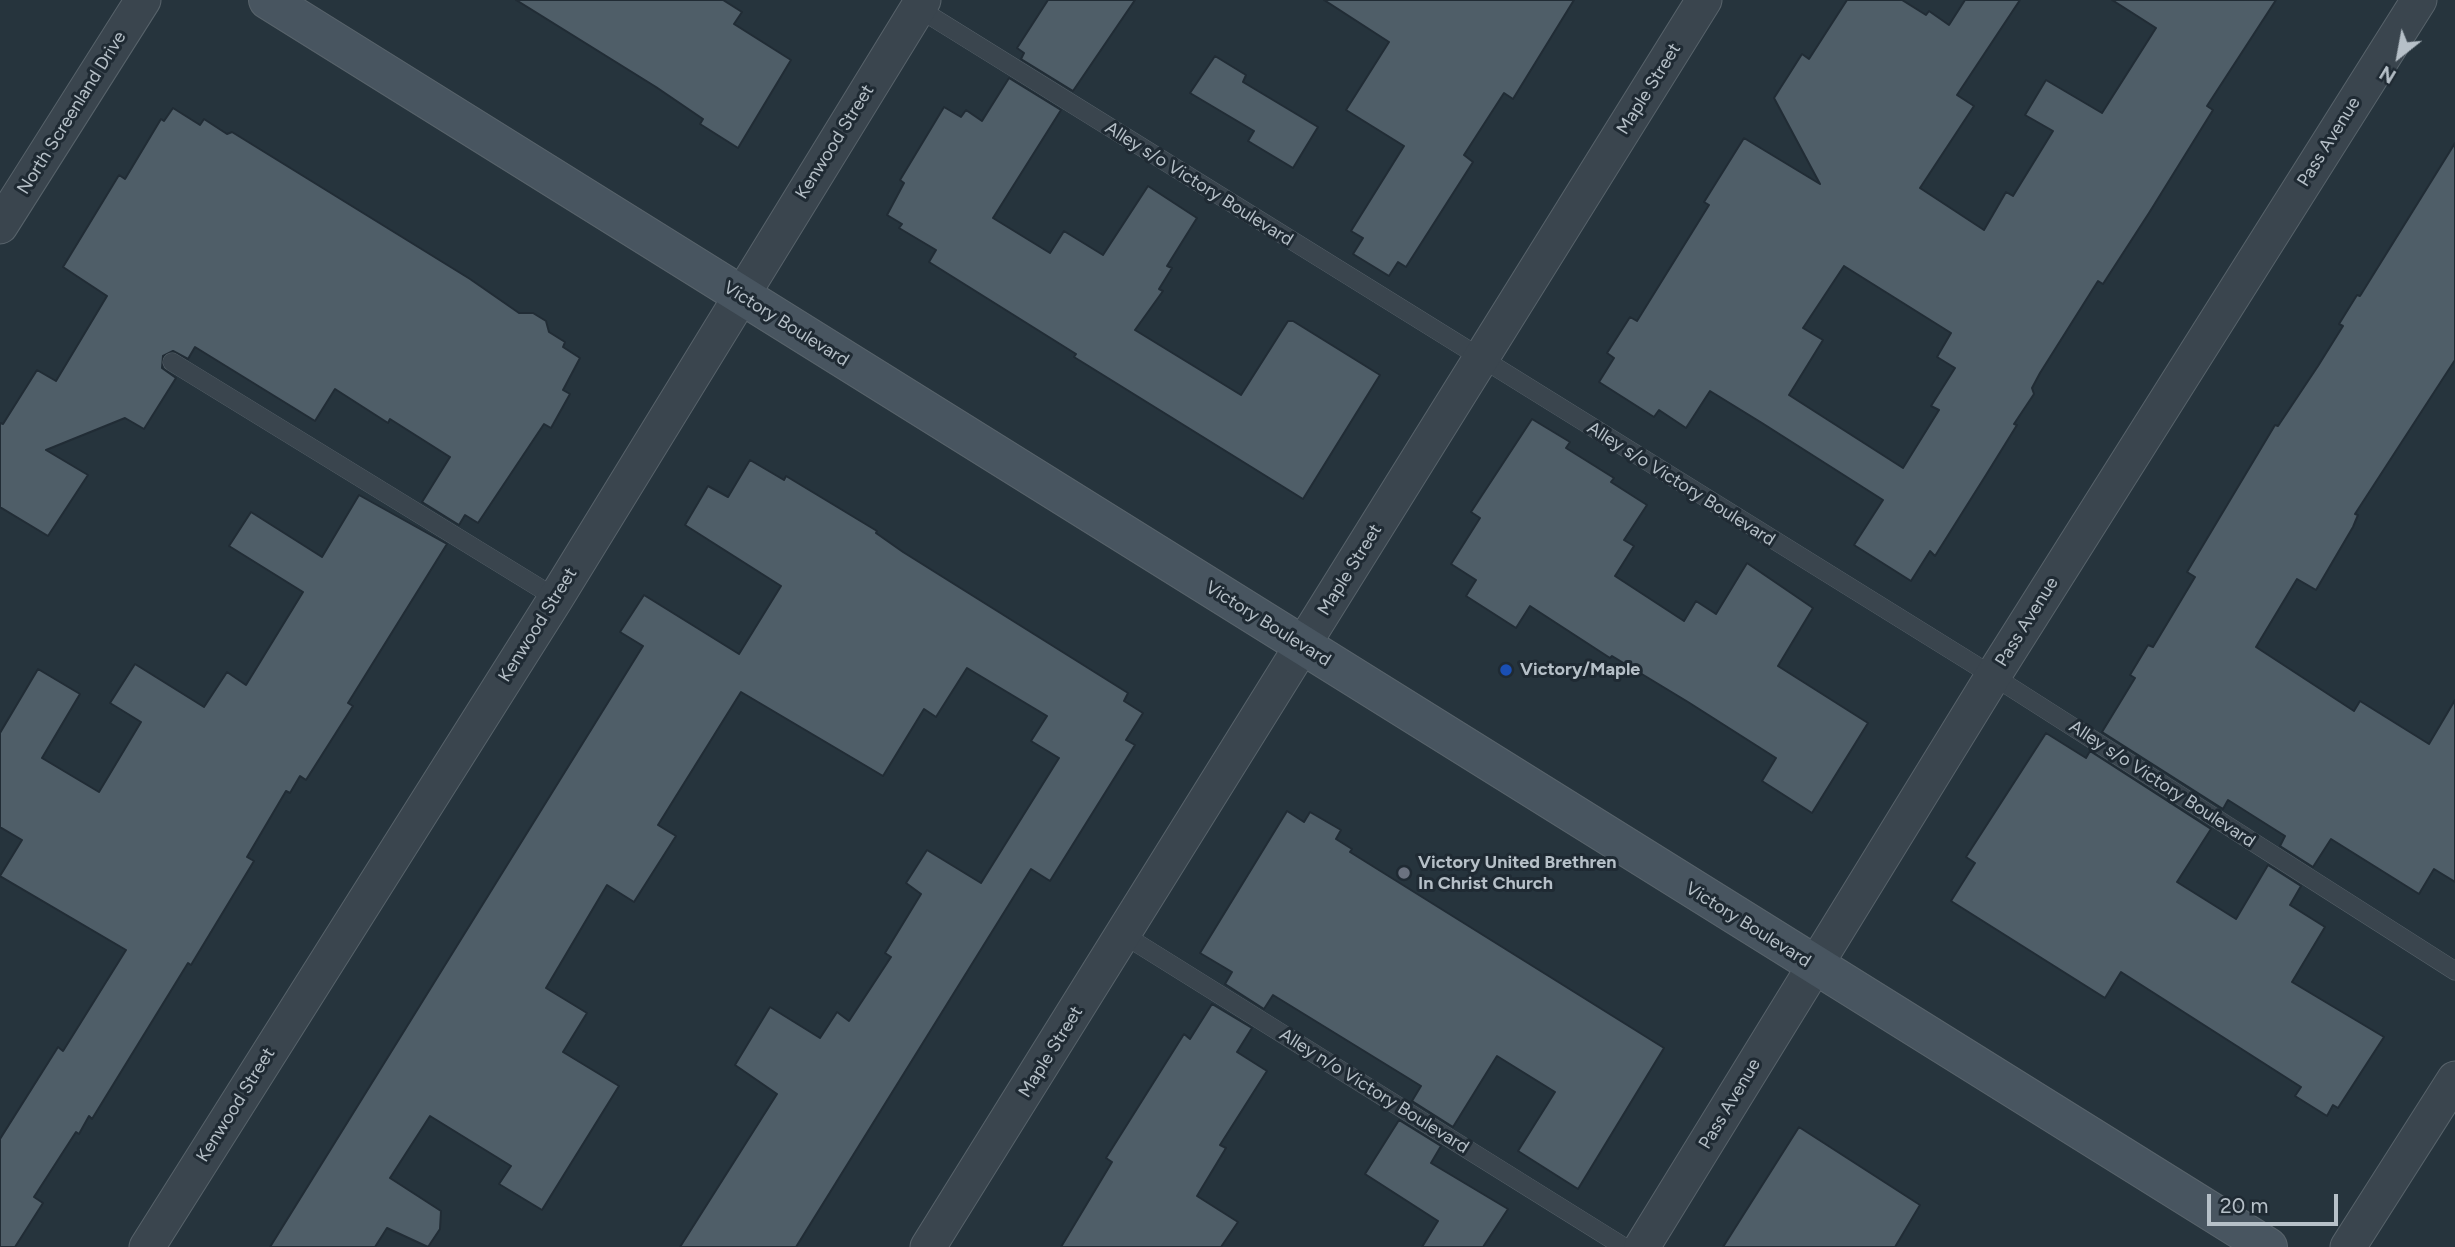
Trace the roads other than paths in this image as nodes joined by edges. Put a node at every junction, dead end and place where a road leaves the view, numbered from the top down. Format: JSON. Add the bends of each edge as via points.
{"nodes":[{"id":1,"x":143,"y":0,"type":"edge"},
{"id":2,"x":268,"y":0,"type":"edge"},
{"id":3,"x":1704,"y":0,"type":"edge"},
{"id":4,"x":2418,"y":0,"type":"edge"},
{"id":5,"x":915,"y":3,"type":"edge"},
{"id":6,"x":0,"y":226,"type":"edge"},
{"id":7,"x":739,"y":295,"type":"junction"},
{"id":8,"x":1480,"y":360,"type":"junction"},
{"id":9,"x":172,"y":362,"type":"dead end"},
{"id":10,"x":556,"y":598,"type":"junction"},
{"id":11,"x":1303,"y":646,"type":"junction"},
{"id":12,"x":1993,"y":676,"type":"junction"},
{"id":13,"x":1124,"y":935,"type":"junction"},
{"id":14,"x":1814,"y":966,"type":"junction"},
{"id":15,"x":2455,"y":971,"type":"edge"},
{"id":16,"x":2455,"y":1079,"type":"edge"},
{"id":17,"x":147,"y":1247,"type":"edge"},
{"id":18,"x":928,"y":1247,"type":"edge"},
{"id":19,"x":1624,"y":1247,"type":"edge"},
{"id":20,"x":1642,"y":1247,"type":"edge"},
{"id":21,"x":2268,"y":1247,"type":"edge"},
{"id":22,"x":2348,"y":1247,"type":"edge"}],
"edges":[{"from":1,"to":6,"type":"street","name":"North Screenland Drive"},
{"from":2,"to":7,"type":"main road","name":"Victory Boulevard"},
{"from":3,"to":8,"type":"street","name":"Maple Street"},
{"from":4,"to":12,"type":"street","name":"Pass Avenue"},
{"from":5,"to":7,"type":"street","name":"Kenwood Street"},
{"from":5,"to":8,"type":"lane","name":"Alley s/o Victory Boulevard"},
{"from":7,"to":10,"type":"street","name":"Kenwood Street"},
{"from":7,"to":11,"type":"main road","name":"Victory Boulevard"},
{"from":8,"to":11,"type":"street","name":"Maple Street"},
{"from":8,"to":12,"type":"lane","name":"Alley s/o Victory Boulevard"},
{"from":9,"to":10,"type":"lane"},
{"from":10,"to":17,"type":"street","name":"Kenwood Street"},
{"from":11,"to":13,"type":"street","name":"Maple Street"},
{"from":11,"to":14,"type":"main road","name":"Victory Boulevard"},
{"from":12,"to":14,"type":"street","name":"Pass Avenue"},
{"from":12,"to":15,"type":"lane","name":"Alley s/o Victory Boulevard"},
{"from":13,"to":18,"type":"street","name":"Maple Street"},
{"from":13,"to":19,"type":"lane","name":"Alley n/o Victory Boulevard"},
{"from":14,"to":20,"type":"street","name":"Pass Avenue"},
{"from":14,"to":21,"type":"main road","name":"Victory Boulevard"},
{"from":16,"to":22,"type":"street"}]}
